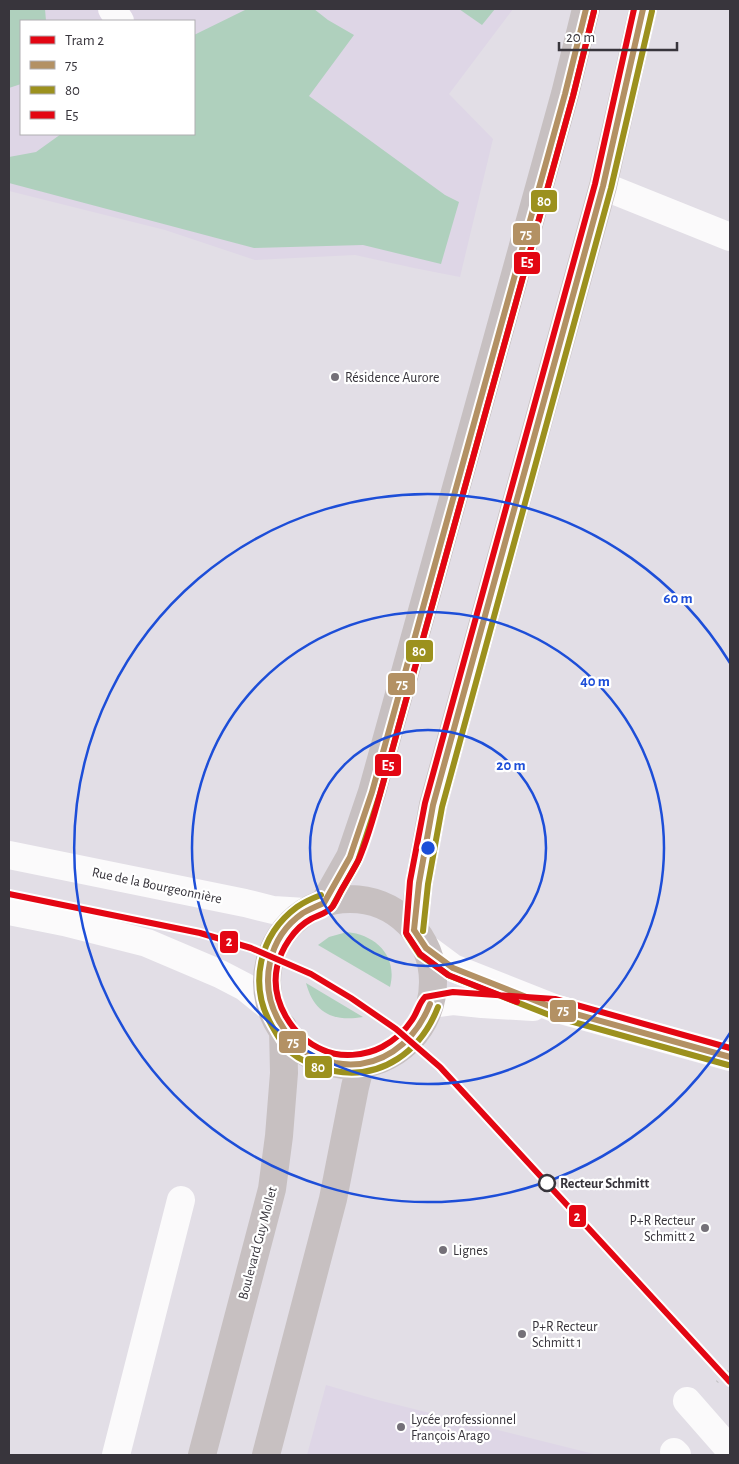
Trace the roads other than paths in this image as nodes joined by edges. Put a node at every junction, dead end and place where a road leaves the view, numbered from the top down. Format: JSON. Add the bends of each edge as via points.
{"nodes":[{"id":1,"x":112,"y":9,"type":"edge"},
{"id":2,"x":586,"y":9,"type":"edge"},
{"id":3,"x":643,"y":9,"type":"edge"},
{"id":4,"x":119,"y":20,"type":"edge"},
{"id":5,"x":603,"y":186,"type":"junction"},
{"id":6,"x":730,"y":237,"type":"edge"},
{"id":7,"x":9,"y":855,"type":"edge"},
{"id":8,"x":315,"y":908,"type":"junction"},
{"id":9,"x":9,"y":911,"type":"edge"},
{"id":10,"x":420,"y":939,"type":"junction"},
{"id":11,"x":430,"y":1004,"type":"junction"},
{"id":12,"x":554,"y":1008,"type":"junction"},
{"id":13,"x":277,"y":1018,"type":"junction"},
{"id":14,"x":730,"y":1057,"type":"edge"},
{"id":15,"x":361,"y":1063,"type":"junction"},
{"id":16,"x":181,"y":1200,"type":"dead end"},
{"id":17,"x":687,"y":1402,"type":"dead end"},
{"id":18,"x":730,"y":1450,"type":"edge"},
{"id":19,"x":116,"y":1455,"type":"edge"},
{"id":20,"x":202,"y":1455,"type":"edge"},
{"id":21,"x":266,"y":1455,"type":"edge"}],
"edges":[{"from":1,"to":4,"type":"street"},
{"from":2,"to":8,"type":"main road","via":[[372,792],[350,857]]},
{"from":3,"to":5,"type":"main road"},
{"from":5,"to":6,"type":"street"},
{"from":5,"to":10,"type":"main road","via":[[433,805],[419,883]]},
{"from":7,"to":8,"type":"street","name":"Rue de la Bourgeonnière","via":[[273,910]]},
{"from":8,"to":10,"type":"main road","via":[[344,899],[374,902],[400,916]]},
{"from":8,"to":13,"type":"main road","via":[[285,930],[270,957],[267,977],[269,998]]},
{"from":9,"to":13,"type":"street","via":[[147,943],[236,982]]},
{"from":10,"to":11,"type":"main road","via":[[433,976]]},
{"from":10,"to":12,"type":"street","via":[[453,968]]},
{"from":11,"to":12,"type":"street","via":[[453,1001]]},
{"from":11,"to":15,"type":"main road","via":[[409,1040],[382,1058]]},
{"from":12,"to":14,"type":"street"},
{"from":13,"to":15,"type":"main road","via":[[290,1038],[317,1058],[338,1063]]},
{"from":13,"to":20,"type":"main road","name":"Boulevard Guy Mollet","via":[[284,1073],[272,1189]]},
{"from":15,"to":21,"type":"main road","via":[[333,1199]]},
{"from":16,"to":19,"type":"street"},
{"from":17,"to":18,"type":"street"}]}
